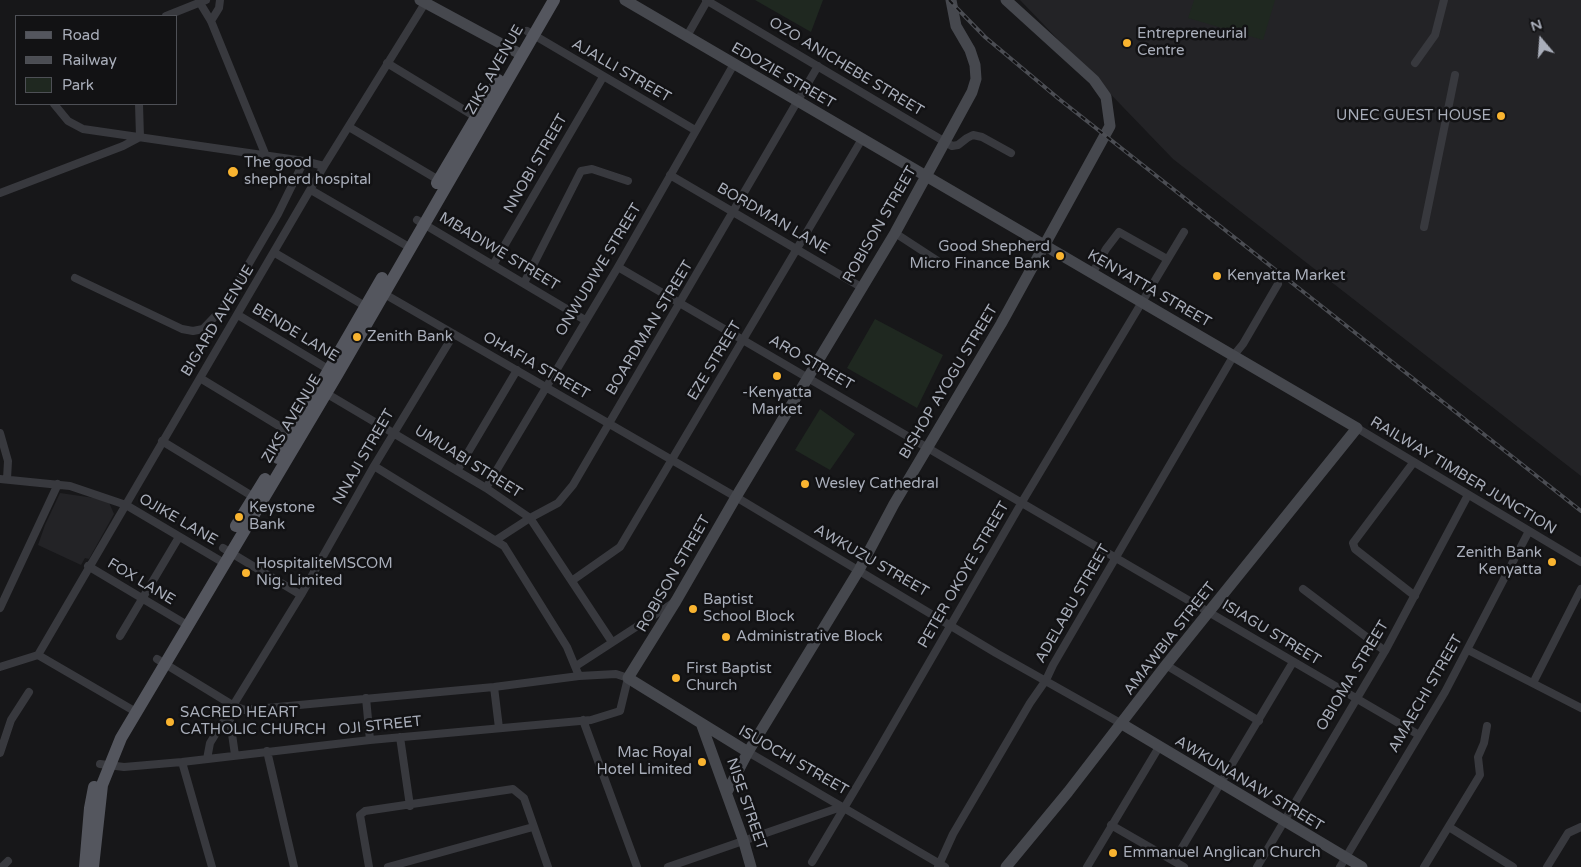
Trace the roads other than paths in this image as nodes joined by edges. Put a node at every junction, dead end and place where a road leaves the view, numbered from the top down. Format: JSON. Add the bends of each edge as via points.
{"nodes":[{"id":1,"x":220,"y":0,"type":"edge"},
{"id":2,"x":545,"y":0,"type":"edge"},
{"id":3,"x":554,"y":0,"type":"edge"},
{"id":4,"x":625,"y":0,"type":"edge"},
{"id":5,"x":707,"y":0,"type":"edge"},
{"id":6,"x":952,"y":0,"type":"edge"},
{"id":7,"x":1006,"y":0,"type":"edge"},
{"id":8,"x":1444,"y":0,"type":"edge"},
{"id":9,"x":203,"y":1,"type":"edge"},
{"id":10,"x":424,"y":1,"type":"edge"},
{"id":11,"x":168,"y":15,"type":"edge"},
{"id":12,"x":211,"y":20,"type":"junction"},
{"id":13,"x":530,"y":33,"type":"junction"},
{"id":14,"x":687,"y":36,"type":"junction"},
{"id":15,"x":518,"y":54,"type":"junction"},
{"id":16,"x":387,"y":63,"type":"junction"},
{"id":17,"x":1415,"y":63,"type":"dead end"},
{"id":18,"x":734,"y":64,"type":"junction"},
{"id":19,"x":818,"y":66,"type":"junction"},
{"id":20,"x":1455,"y":75,"type":"dead end"},
{"id":21,"x":603,"y":77,"type":"junction"},
{"id":22,"x":798,"y":102,"type":"junction"},
{"id":23,"x":55,"y":105,"type":"edge"},
{"id":24,"x":139,"y":105,"type":"edge"},
{"id":25,"x":480,"y":120,"type":"junction"},
{"id":26,"x":349,"y":127,"type":"junction"},
{"id":27,"x":695,"y":130,"type":"junction"},
{"id":28,"x":140,"y":137,"type":"junction"},
{"id":29,"x":862,"y":139,"type":"junction"},
{"id":30,"x":946,"y":142,"type":"junction"},
{"id":31,"x":1011,"y":154,"type":"dead end"},
{"id":32,"x":266,"y":156,"type":"junction"},
{"id":33,"x":304,"y":161,"type":"junction"},
{"id":34,"x":324,"y":166,"type":"junction"},
{"id":35,"x":670,"y":175,"type":"junction"},
{"id":36,"x":926,"y":176,"type":"junction"},
{"id":37,"x":443,"y":182,"type":"junction"},
{"id":38,"x":628,"y":182,"type":"dead end"},
{"id":39,"x":311,"y":190,"type":"junction"},
{"id":40,"x":0,"y":193,"type":"edge"},
{"id":41,"x":734,"y":212,"type":"junction"},
{"id":42,"x":420,"y":222,"type":"junction"},
{"id":43,"x":1424,"y":227,"type":"dead end"},
{"id":44,"x":1184,"y":232,"type":"dead end"},
{"id":45,"x":895,"y":233,"type":"junction"},
{"id":46,"x":406,"y":246,"type":"junction"},
{"id":47,"x":1045,"y":247,"type":"junction"},
{"id":48,"x":797,"y":249,"type":"junction"},
{"id":49,"x":275,"y":253,"type":"junction"},
{"id":50,"x":1167,"y":259,"type":"junction"},
{"id":51,"x":941,"y":263,"type":"dead end"},
{"id":52,"x":493,"y":265,"type":"junction"},
{"id":53,"x":618,"y":266,"type":"junction"},
{"id":54,"x":1092,"y":274,"type":"junction"},
{"id":55,"x":75,"y":278,"type":"dead end"},
{"id":56,"x":524,"y":283,"type":"junction"},
{"id":57,"x":1278,"y":284,"type":"dead end"},
{"id":58,"x":861,"y":287,"type":"junction"},
{"id":59,"x":379,"y":291,"type":"junction"},
{"id":60,"x":1142,"y":303,"type":"junction"},
{"id":61,"x":679,"y":304,"type":"junction"},
{"id":62,"x":365,"y":306,"type":"junction"},
{"id":63,"x":238,"y":315,"type":"junction"},
{"id":64,"x":585,"y":320,"type":"junction"},
{"id":65,"x":454,"y":334,"type":"junction"},
{"id":66,"x":743,"y":341,"type":"junction"},
{"id":67,"x":1234,"y":355,"type":"junction"},
{"id":68,"x":517,"y":370,"type":"junction"},
{"id":69,"x":333,"y":372,"type":"junction"},
{"id":70,"x":808,"y":377,"type":"junction"},
{"id":71,"x":200,"y":378,"type":"junction"},
{"id":72,"x":546,"y":387,"type":"junction"},
{"id":73,"x":322,"y":390,"type":"junction"},
{"id":74,"x":610,"y":425,"type":"junction"},
{"id":75,"x":1357,"y":428,"type":"junction"},
{"id":76,"x":0,"y":433,"type":"edge"},
{"id":77,"x":394,"y":433,"type":"junction"},
{"id":78,"x":296,"y":436,"type":"junction"},
{"id":79,"x":162,"y":441,"type":"junction"},
{"id":80,"x":928,"y":448,"type":"junction"},
{"id":81,"x":672,"y":460,"type":"junction"},
{"id":82,"x":1412,"y":463,"type":"junction"},
{"id":83,"x":374,"y":466,"type":"junction"},
{"id":84,"x":458,"y":471,"type":"junction"},
{"id":85,"x":4,"y":479,"type":"edge"},
{"id":86,"x":58,"y":484,"type":"junction"},
{"id":87,"x":486,"y":488,"type":"junction"},
{"id":88,"x":1468,"y":495,"type":"junction"},
{"id":89,"x":736,"y":497,"type":"junction"},
{"id":90,"x":257,"y":499,"type":"junction"},
{"id":91,"x":1022,"y":502,"type":"junction"},
{"id":92,"x":126,"y":505,"type":"junction"},
{"id":93,"x":530,"y":518,"type":"junction"},
{"id":94,"x":1529,"y":531,"type":"junction"},
{"id":95,"x":179,"y":537,"type":"junction"},
{"id":96,"x":496,"y":540,"type":"junction"},
{"id":97,"x":223,"y":555,"type":"junction"},
{"id":98,"x":1116,"y":558,"type":"junction"},
{"id":99,"x":1581,"y":562,"type":"edge"},
{"id":100,"x":88,"y":566,"type":"junction"},
{"id":101,"x":858,"y":570,"type":"junction"},
{"id":102,"x":573,"y":580,"type":"junction"},
{"id":103,"x":1302,"y":589,"type":"dead end"},
{"id":104,"x":1581,"y":589,"type":"edge"},
{"id":105,"x":301,"y":595,"type":"junction"},
{"id":106,"x":1415,"y":596,"type":"junction"},
{"id":107,"x":142,"y":599,"type":"junction"},
{"id":108,"x":676,"y":601,"type":"junction"},
{"id":109,"x":0,"y":608,"type":"edge"},
{"id":110,"x":1210,"y":612,"type":"junction"},
{"id":111,"x":184,"y":623,"type":"junction"},
{"id":112,"x":951,"y":625,"type":"junction"},
{"id":113,"x":120,"y":636,"type":"dead end"},
{"id":114,"x":612,"y":642,"type":"junction"},
{"id":115,"x":1468,"y":650,"type":"junction"},
{"id":116,"x":1385,"y":651,"type":"junction"},
{"id":117,"x":38,"y":655,"type":"junction"},
{"id":118,"x":161,"y":661,"type":"junction"},
{"id":119,"x":1293,"y":662,"type":"junction"},
{"id":120,"x":1166,"y":665,"type":"junction"},
{"id":121,"x":576,"y":666,"type":"junction"},
{"id":122,"x":0,"y":667,"type":"edge"},
{"id":123,"x":579,"y":676,"type":"junction"},
{"id":124,"x":628,"y":678,"type":"junction"},
{"id":125,"x":1046,"y":680,"type":"junction"},
{"id":126,"x":1533,"y":684,"type":"junction"},
{"id":127,"x":494,"y":687,"type":"junction"},
{"id":128,"x":28,"y":692,"type":"dead end"},
{"id":129,"x":366,"y":698,"type":"junction"},
{"id":130,"x":1356,"y":698,"type":"junction"},
{"id":131,"x":1581,"y":708,"type":"edge"},
{"id":132,"x":231,"y":710,"type":"junction"},
{"id":133,"x":132,"y":711,"type":"junction"},
{"id":134,"x":583,"y":720,"type":"junction"},
{"id":135,"x":1259,"y":721,"type":"junction"},
{"id":136,"x":701,"y":723,"type":"junction"},
{"id":137,"x":1122,"y":724,"type":"junction"},
{"id":138,"x":1487,"y":726,"type":"dead end"},
{"id":139,"x":499,"y":728,"type":"junction"},
{"id":140,"x":1419,"y":736,"type":"junction"},
{"id":141,"x":400,"y":738,"type":"junction"},
{"id":142,"x":370,"y":740,"type":"junction"},
{"id":143,"x":1160,"y":748,"type":"junction"},
{"id":144,"x":267,"y":752,"type":"junction"},
{"id":145,"x":748,"y":752,"type":"junction"},
{"id":146,"x":0,"y":753,"type":"edge"},
{"id":147,"x":235,"y":755,"type":"junction"},
{"id":148,"x":207,"y":759,"type":"junction"},
{"id":149,"x":182,"y":762,"type":"junction"},
{"id":150,"x":104,"y":764,"type":"junction"},
{"id":151,"x":1221,"y":784,"type":"junction"},
{"id":152,"x":727,"y":792,"type":"junction"},
{"id":153,"x":410,"y":806,"type":"junction"},
{"id":154,"x":843,"y":807,"type":"junction"},
{"id":155,"x":1283,"y":822,"type":"junction"},
{"id":156,"x":1111,"y":825,"type":"junction"},
{"id":157,"x":532,"y":827,"type":"junction"},
{"id":158,"x":1449,"y":827,"type":"junction"},
{"id":159,"x":1581,"y":827,"type":"edge"},
{"id":160,"x":744,"y":839,"type":"junction"},
{"id":161,"x":1174,"y":861,"type":"junction"},
{"id":162,"x":812,"y":862,"type":"dead end"},
{"id":163,"x":1343,"y":862,"type":"edge"},
{"id":164,"x":940,"y":866,"type":"edge"},
{"id":165,"x":84,"y":867,"type":"edge"},
{"id":166,"x":93,"y":867,"type":"edge"},
{"id":167,"x":212,"y":867,"type":"edge"},
{"id":168,"x":294,"y":867,"type":"edge"},
{"id":169,"x":369,"y":867,"type":"edge"},
{"id":170,"x":388,"y":867,"type":"edge"},
{"id":171,"x":548,"y":867,"type":"edge"},
{"id":172,"x":637,"y":867,"type":"edge"},
{"id":173,"x":668,"y":867,"type":"edge"},
{"id":174,"x":751,"y":867,"type":"edge"},
{"id":175,"x":1006,"y":867,"type":"edge"},
{"id":176,"x":1087,"y":867,"type":"edge"},
{"id":177,"x":1184,"y":867,"type":"edge"},
{"id":178,"x":1257,"y":867,"type":"edge"},
{"id":179,"x":1362,"y":867,"type":"edge"},
{"id":180,"x":1424,"y":867,"type":"edge"},
{"id":181,"x":1513,"y":867,"type":"edge"},
{"id":182,"x":1548,"y":867,"type":"edge"}],
"edges":[{"from":1,"to":12,"type":"street"},
{"from":2,"to":13,"type":"main road","name":"ZIKS AVENUE"},
{"from":3,"to":13,"type":"main road","name":"ZIKS AVENUE"},
{"from":4,"to":14,"type":"main road","name":"EDOZIE STREET"},
{"from":5,"to":14,"type":"street"},
{"from":5,"to":19,"type":"street","name":"OZO ANICHEBE STREET"},
{"from":6,"to":30,"type":"main road","name":"ROBISON STREET","via":[[956,26],[972,56],[976,79]]},
{"from":7,"to":47,"type":"main road","name":"BISHOP AYOGU STREET","via":[[1094,80],[1106,97],[1109,112],[1110,126],[1106,136]]},
{"from":8,"to":17,"type":"street","via":[[1435,35]]},
{"from":9,"to":11,"type":"street"},
{"from":9,"to":12,"type":"street"},
{"from":10,"to":15,"type":"main road"},
{"from":10,"to":16,"type":"street","name":"BIGARD AVENUE"},
{"from":12,"to":32,"type":"street"},
{"from":13,"to":15,"type":"main road","name":"ZIKS AVENUE"},
{"from":13,"to":21,"type":"street","name":"AJALLI STREET"},
{"from":14,"to":18,"type":"main road","name":"EDOZIE STREET"},
{"from":15,"to":25,"type":"main road","name":"ZIKS AVENUE"},
{"from":16,"to":25,"type":"street"},
{"from":16,"to":26,"type":"street","name":"BIGARD AVENUE"},
{"from":18,"to":22,"type":"main road","name":"EDOZIE STREET"},
{"from":18,"to":27,"type":"street","name":"ONWUDIWE STREET"},
{"from":19,"to":22,"type":"street","name":"BOARDMAN STREET"},
{"from":19,"to":30,"type":"street","name":"OZO ANICHEBE STREET"},
{"from":20,"to":43,"type":"street"},
{"from":21,"to":27,"type":"street","name":"AJALLI STREET"},
{"from":21,"to":52,"type":"street","name":"NNOBI STREET"},
{"from":22,"to":29,"type":"main road","name":"EDOZIE STREET"},
{"from":22,"to":41,"type":"street","name":"BOARDMAN STREET"},
{"from":23,"to":28,"type":"street","via":[[68,121],[83,129]]},
{"from":24,"to":28,"type":"street"},
{"from":25,"to":37,"type":"main road","name":"ZIKS AVENUE"},
{"from":26,"to":34,"type":"street","name":"BIGARD AVENUE"},
{"from":26,"to":37,"type":"street"},
{"from":27,"to":35,"type":"street","name":"ONWUDIWE STREET"},
{"from":28,"to":32,"type":"street"},
{"from":28,"to":40,"type":"street"},
{"from":29,"to":36,"type":"main road","name":"EDOZIE STREET"},
{"from":29,"to":48,"type":"street","name":"EZE STREET"},
{"from":30,"to":31,"type":"street","via":[[955,146],[969,136],[977,136]]},
{"from":30,"to":36,"type":"main road","name":"ROBISON STREET"},
{"from":32,"to":33,"type":"street"},
{"from":33,"to":34,"type":"street"},
{"from":33,"to":55,"type":"street","via":[[278,214],[223,308],[203,329],[182,329]]},
{"from":34,"to":39,"type":"street","name":"BIGARD AVENUE"},
{"from":35,"to":41,"type":"street","name":"BORDMAN LANE"},
{"from":35,"to":53,"type":"street","name":"ONWUDIWE STREET"},
{"from":36,"to":45,"type":"main road","name":"ROBISON STREET"},
{"from":36,"to":47,"type":"main road","name":"KENYATTA STREET"},
{"from":37,"to":42,"type":"main road","name":"ZIKS AVENUE"},
{"from":38,"to":56,"type":"street","via":[[592,169],[581,171]]},
{"from":39,"to":46,"type":"street"},
{"from":39,"to":49,"type":"street","name":"BIGARD AVENUE"},
{"from":41,"to":48,"type":"street","name":"BORDMAN LANE"},
{"from":41,"to":61,"type":"street","name":"BOARDMAN STREET"},
{"from":42,"to":46,"type":"main road","name":"ZIKS AVENUE"},
{"from":42,"to":52,"type":"street","name":"MBADIWE STREET"},
{"from":44,"to":50,"type":"street","name":"PETER OKOYE STREET"},
{"from":45,"to":51,"type":"street"},
{"from":45,"to":58,"type":"main road","name":"ROBISON STREET"},
{"from":46,"to":59,"type":"main road","name":"ZIKS AVENUE"},
{"from":47,"to":54,"type":"main road","name":"KENYATTA STREET"},
{"from":47,"to":80,"type":"main road","name":"BISHOP AYOGU STREET"},
{"from":48,"to":58,"type":"street","name":"BORDMAN LANE"},
{"from":48,"to":66,"type":"street","name":"EZE STREET"},
{"from":49,"to":62,"type":"street"},
{"from":49,"to":63,"type":"street","name":"BIGARD AVENUE"},
{"from":50,"to":54,"type":"street","via":[[1119,232]]},
{"from":50,"to":60,"type":"street","name":"PETER OKOYE STREET"},
{"from":52,"to":56,"type":"street","name":"MBADIWE STREET"},
{"from":53,"to":61,"type":"street","name":"ARO STREET"},
{"from":53,"to":64,"type":"street","name":"ONWUDIWE STREET"},
{"from":54,"to":60,"type":"main road","name":"KENYATTA STREET"},
{"from":56,"to":64,"type":"street","name":"MBADIWE STREET"},
{"from":57,"to":67,"type":"street","name":"ADELABU STREET"},
{"from":58,"to":70,"type":"main road","name":"ROBISON STREET"},
{"from":59,"to":62,"type":"main road","name":"ZIKS AVENUE"},
{"from":59,"to":65,"type":"street","name":"OHAFIA STREET"},
{"from":59,"to":69,"type":"main road","name":"ZIKS AVENUE"},
{"from":60,"to":67,"type":"main road","name":"KENYATTA STREET"},
{"from":60,"to":91,"type":"street","name":"PETER OKOYE STREET"},
{"from":61,"to":66,"type":"street","name":"ARO STREET"},
{"from":61,"to":74,"type":"street","name":"BOARDMAN STREET"},
{"from":62,"to":69,"type":"main road","name":"ZIKS AVENUE"},
{"from":63,"to":69,"type":"street","name":"BENDE LANE"},
{"from":63,"to":71,"type":"street","name":"BIGARD AVENUE"},
{"from":64,"to":72,"type":"street","name":"ONWUDIWE STREET"},
{"from":65,"to":68,"type":"street","name":"OHAFIA STREET"},
{"from":65,"to":77,"type":"street","name":"NNAJI STREET"},
{"from":66,"to":70,"type":"street","name":"ARO STREET"},
{"from":66,"to":81,"type":"street","name":"EZE STREET"},
{"from":67,"to":75,"type":"main road","name":"KENYATTA STREET"},
{"from":67,"to":98,"type":"street","name":"ADELABU STREET"},
{"from":68,"to":72,"type":"street","name":"OHAFIA STREET"},
{"from":68,"to":84,"type":"street"},
{"from":69,"to":73,"type":"main road","name":"ZIKS AVENUE"},
{"from":70,"to":80,"type":"street","name":"ARO STREET"},
{"from":70,"to":89,"type":"main road","name":"ROBISON STREET"},
{"from":71,"to":78,"type":"street"},
{"from":71,"to":79,"type":"street","name":"BIGARD AVENUE"},
{"from":72,"to":74,"type":"street","name":"OHAFIA STREET"},
{"from":72,"to":87,"type":"street","name":"ONWUDIWE STREET"},
{"from":73,"to":77,"type":"street","name":"UMUABI STREET"},
{"from":73,"to":78,"type":"main road","name":"ZIKS AVENUE"},
{"from":74,"to":81,"type":"street","name":"OHAFIA STREET"},
{"from":74,"to":93,"type":"street","name":"BOARDMAN STREET","via":[[574,485],[553,506]]},
{"from":75,"to":82,"type":"street","name":"RAILWAY TIMBER JUNCTION"},
{"from":75,"to":110,"type":"main road","name":"AMAWBIA STREET"},
{"from":76,"to":85,"type":"street","via":[[8,461]]},
{"from":77,"to":83,"type":"street","name":"NNAJI STREET"},
{"from":77,"to":84,"type":"street","name":"UMUABI STREET"},
{"from":78,"to":90,"type":"main road","name":"ZIKS AVENUE"},
{"from":79,"to":90,"type":"street"},
{"from":79,"to":92,"type":"street","name":"BIGARD AVENUE"},
{"from":80,"to":91,"type":"street","name":"ISIAGU STREET"},
{"from":80,"to":101,"type":"main road","name":"BISHOP AYOGU STREET"},
{"from":81,"to":89,"type":"street","name":"OHAFIA STREET"},
{"from":81,"to":102,"type":"street","name":"EZE STREET","via":[[620,547]]},
{"from":82,"to":88,"type":"street","name":"RAILWAY TIMBER JUNCTION"},
{"from":82,"to":106,"type":"street","via":[[1353,543],[1355,549]]},
{"from":83,"to":96,"type":"street"},
{"from":83,"to":105,"type":"street","name":"NNAJI STREET"},
{"from":84,"to":87,"type":"street","name":"UMUABI STREET"},
{"from":85,"to":86,"type":"street","name":"OJIKE LANE"},
{"from":86,"to":92,"type":"street","name":"OJIKE LANE","via":[[84,489]]},
{"from":86,"to":109,"type":"street"},
{"from":87,"to":93,"type":"street","name":"UMUABI STREET"},
{"from":88,"to":94,"type":"street","name":"RAILWAY TIMBER JUNCTION"},
{"from":88,"to":106,"type":"street","name":"OBIOMA STREET"},
{"from":89,"to":101,"type":"street","name":"AWKUZU STREET"},
{"from":89,"to":108,"type":"main road","name":"ROBISON STREET"},
{"from":90,"to":97,"type":"main road","name":"ZIKS AVENUE"},
{"from":91,"to":98,"type":"street","name":"ISIAGU STREET"},
{"from":91,"to":112,"type":"street","name":"PETER OKOYE STREET"},
{"from":92,"to":95,"type":"street","name":"OJIKE LANE"},
{"from":92,"to":100,"type":"street","name":"BIGARD AVENUE"},
{"from":93,"to":96,"type":"street","name":"BOARDMAN STREET"},
{"from":93,"to":102,"type":"street","name":"UMUABI STREET"},
{"from":94,"to":99,"type":"street","name":"RAILWAY TIMBER JUNCTION"},
{"from":94,"to":115,"type":"street","name":"AMAECHI STREET"},
{"from":95,"to":97,"type":"street","name":"OJIKE LANE"},
{"from":95,"to":107,"type":"street"},
{"from":96,"to":121,"type":"street","via":[[508,550]]},
{"from":97,"to":105,"type":"street"},
{"from":97,"to":111,"type":"main road","name":"ZIKS AVENUE"},
{"from":98,"to":110,"type":"street","name":"ISIAGU STREET"},
{"from":98,"to":125,"type":"street","name":"ADELABU STREET"},
{"from":100,"to":107,"type":"street","name":"FOX LANE"},
{"from":100,"to":117,"type":"street","name":"BIGARD AVENUE"},
{"from":101,"to":112,"type":"street","name":"AWKUZU STREET"},
{"from":101,"to":145,"type":"main road","name":"BISHOP AYOGU STREET"},
{"from":102,"to":114,"type":"street","name":"UMUABI STREET"},
{"from":103,"to":116,"type":"street"},
{"from":104,"to":126,"type":"street"},
{"from":105,"to":132,"type":"street","name":"NNAJI STREET"},
{"from":106,"to":116,"type":"street","name":"OBIOMA STREET"},
{"from":107,"to":111,"type":"street","name":"FOX LANE"},
{"from":107,"to":113,"type":"street"},
{"from":108,"to":114,"type":"street"},
{"from":108,"to":124,"type":"main road","name":"ROBISON STREET"},
{"from":110,"to":119,"type":"street","name":"ISIAGU STREET"},
{"from":110,"to":120,"type":"main road","name":"AMAWBIA STREET"},
{"from":111,"to":118,"type":"main road","name":"ZIKS AVENUE"},
{"from":112,"to":125,"type":"street","name":"AWKUZU STREET"},
{"from":112,"to":154,"type":"street","name":"PETER OKOYE STREET"},
{"from":114,"to":121,"type":"street"},
{"from":115,"to":126,"type":"street"},
{"from":115,"to":140,"type":"street","name":"AMAECHI STREET"},
{"from":116,"to":130,"type":"street","name":"OBIOMA STREET"},
{"from":117,"to":122,"type":"street"},
{"from":117,"to":133,"type":"street"},
{"from":118,"to":132,"type":"street"},
{"from":118,"to":133,"type":"main road","name":"ZIKS AVENUE"},
{"from":119,"to":130,"type":"street","name":"ISIAGU STREET"},
{"from":119,"to":135,"type":"street"},
{"from":120,"to":135,"type":"street"},
{"from":120,"to":137,"type":"main road","name":"AMAWBIA STREET"},
{"from":121,"to":123,"type":"street"},
{"from":123,"to":124,"type":"street","via":[[616,674]]},
{"from":123,"to":127,"type":"street"},
{"from":124,"to":134,"type":"street","name":"OJI STREET","via":[[620,711]]},
{"from":124,"to":136,"type":"main road","name":"ISUOCHI STREET"},
{"from":125,"to":137,"type":"street","name":"AWKUZU STREET"},
{"from":125,"to":164,"type":"street","name":"ADELABU STREET","via":[[962,820]]},
{"from":126,"to":131,"type":"street"},
{"from":127,"to":129,"type":"street"},
{"from":127,"to":139,"type":"street"},
{"from":128,"to":146,"type":"street","via":[[11,720]]},
{"from":129,"to":132,"type":"street"},
{"from":129,"to":142,"type":"street"},
{"from":130,"to":140,"type":"street","name":"ISIAGU STREET"},
{"from":130,"to":155,"type":"street","name":"OBIOMA STREET"},
{"from":132,"to":147,"type":"street"},
{"from":132,"to":148,"type":"street","name":"NNAJI STREET","via":[[210,743]]},
{"from":133,"to":150,"type":"main road","name":"ZIKS AVENUE"},
{"from":134,"to":139,"type":"street","name":"OJI STREET"},
{"from":134,"to":172,"type":"street"},
{"from":135,"to":151,"type":"street"},
{"from":136,"to":145,"type":"main road","name":"ISUOCHI STREET"},
{"from":136,"to":152,"type":"main road","name":"NISE STREET"},
{"from":137,"to":143,"type":"main road","name":"AWKUNANAW STREET"},
{"from":137,"to":175,"type":"main road","name":"AMAWBIA STREET"},
{"from":138,"to":158,"type":"street","via":[[1478,756],[1480,775]]},
{"from":139,"to":141,"type":"street","name":"OJI STREET"},
{"from":140,"to":163,"type":"street","name":"AMAECHI STREET"},
{"from":141,"to":142,"type":"street","name":"OJI STREET"},
{"from":141,"to":153,"type":"street"},
{"from":142,"to":144,"type":"street","name":"OJI STREET"},
{"from":143,"to":151,"type":"main road","name":"AWKUNANAW STREET"},
{"from":143,"to":156,"type":"street"},
{"from":144,"to":147,"type":"street","name":"OJI STREET"},
{"from":144,"to":168,"type":"street"},
{"from":145,"to":152,"type":"main road","name":"BISHOP AYOGU STREET"},
{"from":145,"to":154,"type":"street","name":"ISUOCHI STREET"},
{"from":147,"to":148,"type":"street","name":"OJI STREET"},
{"from":148,"to":149,"type":"street","name":"OJI STREET"},
{"from":149,"to":150,"type":"street","name":"OJI STREET","via":[[124,767]]},
{"from":149,"to":167,"type":"street"},
{"from":150,"to":165,"type":"main road","name":"ZIKS AVENUE","via":[[90,808]]},
{"from":150,"to":166,"type":"main road","name":"ZIKS AVENUE"},
{"from":151,"to":155,"type":"main road","name":"AWKUNANAW STREET"},
{"from":151,"to":161,"type":"street"},
{"from":152,"to":160,"type":"main road","name":"NISE STREET"},
{"from":153,"to":157,"type":"street","via":[[513,789],[524,798]]},
{"from":153,"to":169,"type":"street","via":[[365,811],[360,815]]},
{"from":154,"to":160,"type":"street"},
{"from":154,"to":162,"type":"street","name":"PETER OKOYE STREET"},
{"from":154,"to":164,"type":"street","name":"ISUOCHI STREET"},
{"from":155,"to":163,"type":"main road","name":"AWKUNANAW STREET"},
{"from":155,"to":178,"type":"street","name":"OBIOMA STREET"},
{"from":156,"to":161,"type":"street"},
{"from":156,"to":176,"type":"street"},
{"from":157,"to":170,"type":"street"},
{"from":157,"to":171,"type":"street"},
{"from":158,"to":180,"type":"street"},
{"from":158,"to":181,"type":"street"},
{"from":159,"to":182,"type":"street","via":[[1568,833]]},
{"from":160,"to":173,"type":"street"},
{"from":160,"to":174,"type":"main road","name":"NISE STREET"},
{"from":161,"to":177,"type":"street"},
{"from":163,"to":179,"type":"main road","name":"AWKUNANAW STREET"}]}
